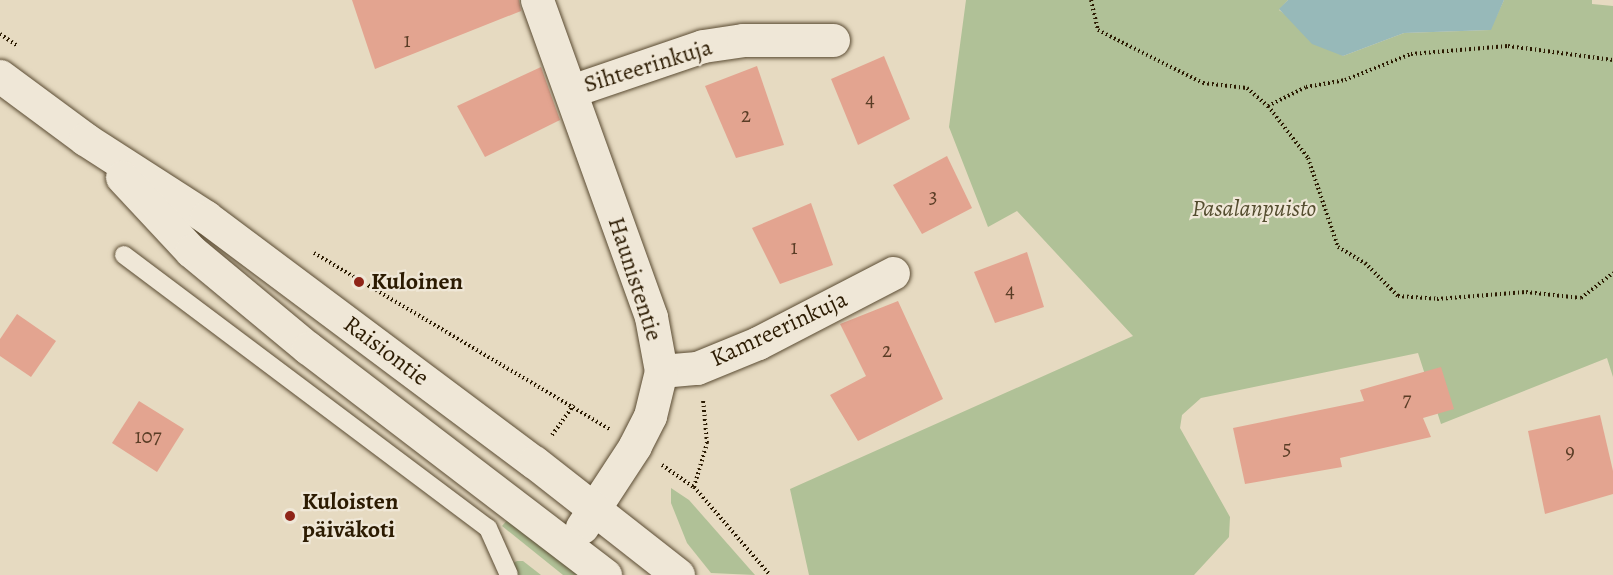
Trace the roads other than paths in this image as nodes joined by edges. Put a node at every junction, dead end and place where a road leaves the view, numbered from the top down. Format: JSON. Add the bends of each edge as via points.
{"nodes":[{"id":1,"x":537,"y":0,"type":"edge"},
{"id":2,"x":833,"y":40,"type":"dead end"},
{"id":3,"x":7,"y":81,"type":"edge"},
{"id":4,"x":571,"y":90,"type":"junction"},
{"id":5,"x":85,"y":139,"type":"junction"},
{"id":6,"x":124,"y":255,"type":"dead end"},
{"id":7,"x":892,"y":273,"type":"dead end"},
{"id":8,"x":662,"y":371,"type":"junction"},
{"id":9,"x":594,"y":509,"type":"junction"},
{"id":10,"x":568,"y":545,"type":"junction"},
{"id":11,"x":508,"y":575,"type":"edge"},
{"id":12,"x":605,"y":575,"type":"edge"},
{"id":13,"x":678,"y":575,"type":"edge"}],
"edges":[{"from":1,"to":4,"type":"main road","name":"Haunistentie"},
{"from":2,"to":4,"type":"main road","name":"Sihteerinkuja","via":[[743,40],[703,46]]},
{"from":3,"to":5,"type":"main road","name":"Raisiontie"},
{"from":4,"to":8,"type":"main road","name":"Haunistentie","via":[[651,317]]},
{"from":5,"to":9,"type":"main road","name":"Raisiontie","via":[[206,217]]},
{"from":5,"to":10,"type":"main road","name":"Raisiontie","via":[[191,251],[308,348]]},
{"from":6,"to":11,"type":"lane","via":[[488,528]]},
{"from":7,"to":8,"type":"main road","name":"Kamreerinkuja","via":[[758,344],[697,368]]},
{"from":8,"to":9,"type":"main road","name":"Haunistentie","via":[[650,416]]},
{"from":9,"to":10,"type":"main road","name":"Haunistentie"},
{"from":9,"to":13,"type":"main road","name":"Raisiontie"},
{"from":10,"to":12,"type":"main road","name":"Raisiontie"}]}
